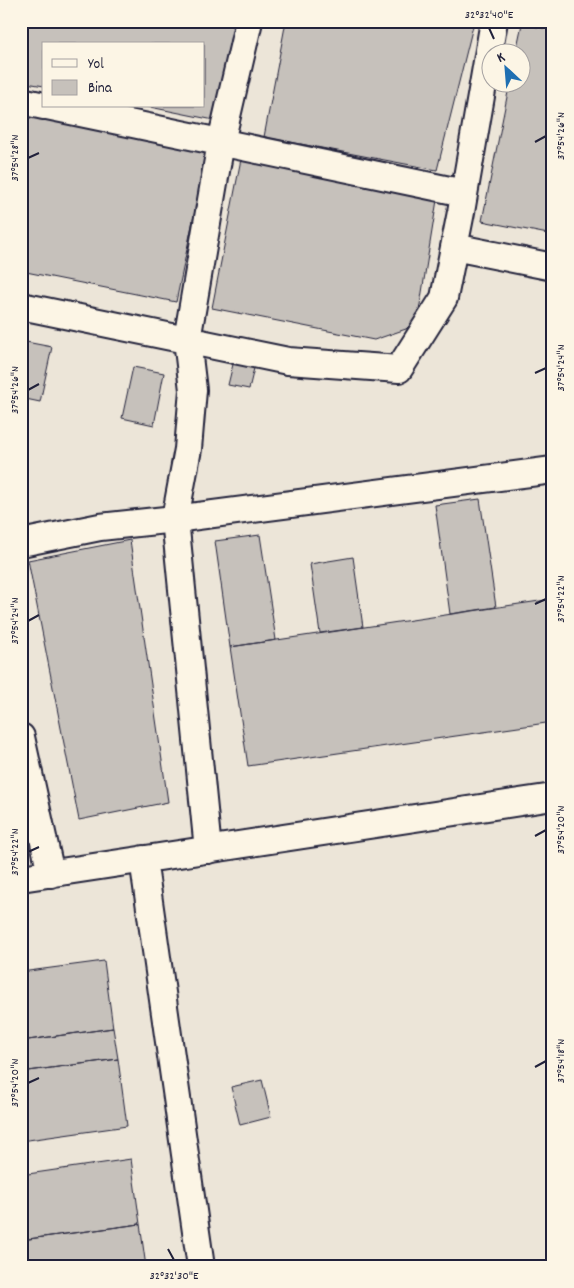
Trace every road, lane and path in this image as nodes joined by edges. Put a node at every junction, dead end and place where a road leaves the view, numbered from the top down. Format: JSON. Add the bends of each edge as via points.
{"nodes":[{"id":1,"x":248,"y":21,"type":"edge"},
{"id":2,"x":494,"y":21,"type":"edge"},
{"id":3,"x":21,"y":101,"type":"edge"},
{"id":4,"x":42,"y":105,"type":"edge"},
{"id":5,"x":56,"y":108,"type":"edge"},
{"id":6,"x":221,"y":142,"type":"junction"},
{"id":7,"x":464,"y":193,"type":"junction"},
{"id":8,"x":454,"y":247,"type":"junction"},
{"id":9,"x":553,"y":267,"type":"edge"},
{"id":10,"x":21,"y":306,"type":"edge"},
{"id":11,"x":187,"y":340,"type":"junction"},
{"id":12,"x":553,"y":470,"type":"edge"},
{"id":13,"x":175,"y":519,"type":"junction"},
{"id":14,"x":21,"y":543,"type":"edge"},
{"id":15,"x":21,"y":737,"type":"edge"},
{"id":16,"x":553,"y":797,"type":"edge"},
{"id":17,"x":208,"y":850,"type":"junction"},
{"id":18,"x":143,"y":859,"type":"junction"},
{"id":19,"x":51,"y":874,"type":"junction"},
{"id":20,"x":21,"y":878,"type":"edge"},
{"id":21,"x":201,"y":1267,"type":"edge"}],
"edges":[{"from":1,"to":6,"type":"street"},
{"from":2,"to":7,"type":"street"},
{"from":3,"to":4,"type":"street"},
{"from":5,"to":6,"type":"street"},
{"from":6,"to":7,"type":"street"},
{"from":6,"to":11,"type":"street"},
{"from":7,"to":8,"type":"street"},
{"from":8,"to":9,"type":"street"},
{"from":8,"to":11,"type":"street","via":[[444,298],[399,369],[288,361]]},
{"from":10,"to":11,"type":"street"},
{"from":11,"to":13,"type":"street","via":[[193,390],[188,449]]},
{"from":12,"to":13,"type":"street"},
{"from":13,"to":14,"type":"street","via":[[100,528]]},
{"from":13,"to":17,"type":"street"},
{"from":15,"to":19,"type":"street"},
{"from":16,"to":17,"type":"street"},
{"from":17,"to":18,"type":"street"},
{"from":18,"to":19,"type":"street"},
{"from":18,"to":21,"type":"street"},
{"from":19,"to":20,"type":"street"}]}
